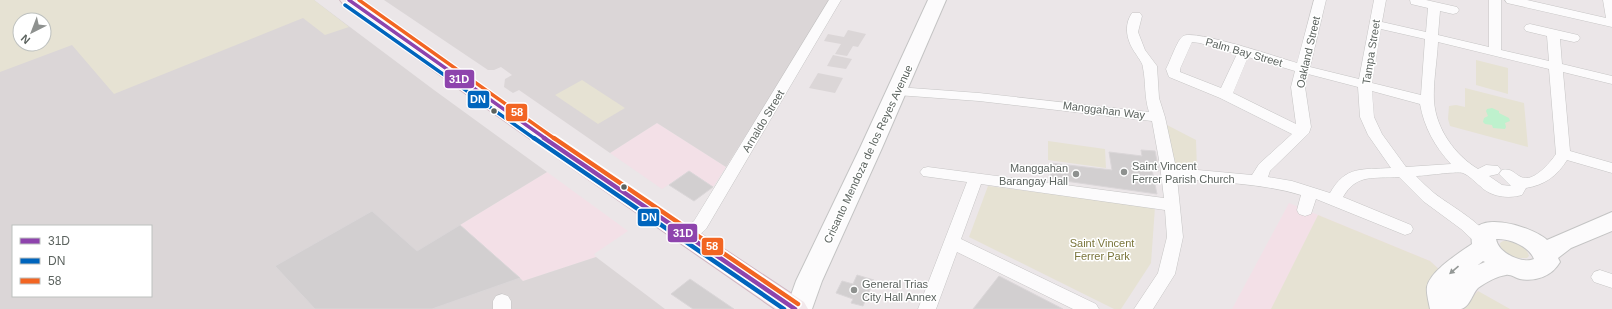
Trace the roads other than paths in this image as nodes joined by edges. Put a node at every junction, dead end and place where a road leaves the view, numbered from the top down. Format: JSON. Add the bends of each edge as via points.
{"nodes":[{"id":1,"x":348,"y":0,"type":"edge"},
{"id":2,"x":835,"y":0,"type":"edge"},
{"id":3,"x":937,"y":0,"type":"edge"},
{"id":4,"x":1320,"y":0,"type":"edge"},
{"id":5,"x":1380,"y":0,"type":"edge"},
{"id":6,"x":1495,"y":0,"type":"edge"},
{"id":7,"x":1511,"y":0,"type":"edge"},
{"id":8,"x":1609,"y":0,"type":"edge"},
{"id":9,"x":1415,"y":1,"type":"dead end"},
{"id":10,"x":1434,"y":6,"type":"junction"},
{"id":11,"x":1453,"y":10,"type":"dead end"},
{"id":12,"x":1136,"y":16,"type":"dead end"},
{"id":13,"x":1612,"y":18,"type":"edge"},
{"id":14,"x":1612,"y":23,"type":"edge"},
{"id":15,"x":1376,"y":24,"type":"junction"},
{"id":16,"x":1530,"y":28,"type":"dead end"},
{"id":17,"x":1553,"y":33,"type":"junction"},
{"id":18,"x":1432,"y":37,"type":"junction"},
{"id":19,"x":1574,"y":38,"type":"dead end"},
{"id":20,"x":1244,"y":52,"type":"junction"},
{"id":21,"x":1495,"y":52,"type":"junction"},
{"id":22,"x":1556,"y":67,"type":"junction"},
{"id":23,"x":1303,"y":69,"type":"junction"},
{"id":24,"x":1612,"y":80,"type":"edge"},
{"id":25,"x":1365,"y":85,"type":"junction"},
{"id":26,"x":897,"y":91,"type":"junction"},
{"id":27,"x":1225,"y":94,"type":"junction"},
{"id":28,"x":1427,"y":101,"type":"junction"},
{"id":29,"x":1158,"y":117,"type":"junction"},
{"id":30,"x":1302,"y":133,"type":"junction"},
{"id":31,"x":1563,"y":154,"type":"junction"},
{"id":32,"x":1464,"y":168,"type":"junction"},
{"id":33,"x":1612,"y":168,"type":"edge"},
{"id":34,"x":928,"y":172,"type":"dead end"},
{"id":35,"x":1402,"y":172,"type":"junction"},
{"id":36,"x":1175,"y":173,"type":"dead end"},
{"id":37,"x":976,"y":178,"type":"junction"},
{"id":38,"x":1260,"y":182,"type":"junction"},
{"id":39,"x":1310,"y":192,"type":"junction"},
{"id":40,"x":1334,"y":200,"type":"junction"},
{"id":41,"x":1173,"y":205,"type":"junction"},
{"id":42,"x":1305,"y":210,"type":"dead end"},
{"id":43,"x":1612,"y":220,"type":"edge"},
{"id":44,"x":1405,"y":229,"type":"dead end"},
{"id":45,"x":686,"y":236,"type":"junction"},
{"id":46,"x":1486,"y":239,"type":"junction"},
{"id":47,"x":952,"y":242,"type":"junction"},
{"id":48,"x":1546,"y":246,"type":"junction"},
{"id":49,"x":1507,"y":264,"type":"junction"},
{"id":50,"x":795,"y":309,"type":"edge"},
{"id":51,"x":799,"y":309,"type":"edge"},
{"id":52,"x":927,"y":309,"type":"edge"},
{"id":53,"x":1090,"y":309,"type":"edge"},
{"id":54,"x":1143,"y":309,"type":"edge"},
{"id":55,"x":1443,"y":309,"type":"edge"}],
"edges":[{"from":1,"to":45,"type":"main road","via":[[473,90]]},
{"from":2,"to":45,"type":"street","name":"Arnaldo Street","via":[[700,225]]},
{"from":3,"to":26,"type":"main road","name":"Crisanto Mendoza de los Reyes Avenue"},
{"from":4,"to":23,"type":"street","name":"Oakland Street"},
{"from":5,"to":15,"type":"street","name":"Tampa Street"},
{"from":6,"to":21,"type":"street"},
{"from":7,"to":14,"type":"street"},
{"from":8,"to":13,"type":"street"},
{"from":9,"to":10,"type":"street"},
{"from":10,"to":11,"type":"street"},
{"from":10,"to":18,"type":"street"},
{"from":12,"to":29,"type":"street","via":[[1132,32],[1139,50],[1150,66],[1152,98]]},
{"from":15,"to":18,"type":"street"},
{"from":15,"to":25,"type":"street","name":"Tampa Street"},
{"from":16,"to":17,"type":"street"},
{"from":17,"to":19,"type":"street"},
{"from":17,"to":22,"type":"street"},
{"from":18,"to":21,"type":"street"},
{"from":18,"to":28,"type":"street"},
{"from":20,"to":23,"type":"street","name":"Palm Bay Street"},
{"from":20,"to":27,"type":"street"},
{"from":20,"to":27,"type":"street","name":"Palm Bay Street","via":[[1195,38],[1186,40],[1181,50],[1173,69],[1174,74]]},
{"from":21,"to":22,"type":"street"},
{"from":22,"to":24,"type":"street"},
{"from":22,"to":31,"type":"street"},
{"from":23,"to":25,"type":"street","name":"Palm Bay Street"},
{"from":23,"to":30,"type":"street","name":"Oakland Street","via":[[1298,87],[1304,127]]},
{"from":25,"to":28,"type":"street","name":"Palm Bay Street"},
{"from":25,"to":35,"type":"street","name":"Tampa Street","via":[[1367,116],[1375,135]]},
{"from":26,"to":29,"type":"street","name":"Manggahan Way","via":[[1010,100]]},
{"from":26,"to":51,"type":"main road","name":"Crisanto Mendoza de los Reyes Avenue","via":[[809,281]]},
{"from":27,"to":30,"type":"street","name":"Palm Bay Street"},
{"from":28,"to":32,"type":"street","via":[[1432,126],[1450,153]]},
{"from":29,"to":41,"type":"street","name":"Manggahan Way"},
{"from":30,"to":38,"type":"street","via":[[1264,168]]},
{"from":31,"to":32,"type":"street","via":[[1558,165],[1536,182]]},
{"from":31,"to":33,"type":"street"},
{"from":32,"to":35,"type":"street"},
{"from":34,"to":37,"type":"street"},
{"from":35,"to":40,"type":"street","via":[[1350,177],[1344,182]]},
{"from":35,"to":46,"type":"street","name":"Tampa Street","via":[[1430,197]]},
{"from":36,"to":38,"type":"street"},
{"from":37,"to":41,"type":"street"},
{"from":37,"to":47,"type":"street"},
{"from":38,"to":39,"type":"street"},
{"from":39,"to":40,"type":"street"},
{"from":39,"to":42,"type":"street"},
{"from":40,"to":44,"type":"street"},
{"from":41,"to":54,"type":"street","name":"Manggahan Way","via":[[1175,237],[1166,274]]},
{"from":43,"to":48,"type":"main road","via":[[1584,234]]},
{"from":45,"to":50,"type":"main road"},
{"from":46,"to":48,"type":"main road","via":[[1497,230],[1510,232]]},
{"from":46,"to":49,"type":"main road","via":[[1490,253]]},
{"from":46,"to":55,"type":"main road","one_way":true,"via":[[1451,272],[1440,287]]},
{"from":47,"to":52,"type":"street"},
{"from":47,"to":53,"type":"street"},
{"from":48,"to":49,"type":"main road","via":[[1547,262],[1538,270]]},
{"from":49,"to":55,"type":"main road","via":[[1468,282],[1458,298]]}]}
